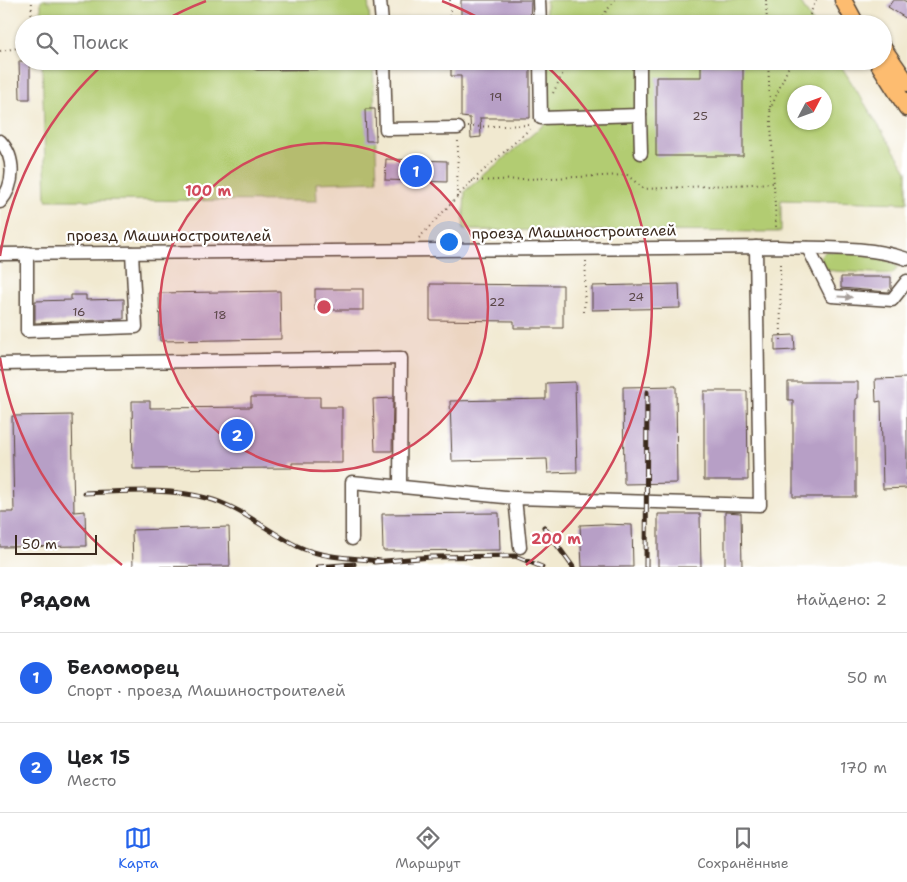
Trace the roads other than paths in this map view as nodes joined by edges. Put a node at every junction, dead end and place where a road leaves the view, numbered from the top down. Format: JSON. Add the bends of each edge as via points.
{"nodes":[{"id":1,"x":380,"y":0,"type":"edge"},
{"id":2,"x":539,"y":0,"type":"edge"},
{"id":3,"x":843,"y":0,"type":"edge"},
{"id":4,"x":381,"y":15,"type":"edge"},
{"id":5,"x":540,"y":15,"type":"edge"},
{"id":6,"x":853,"y":15,"type":"edge"},
{"id":7,"x":892,"y":61,"type":"edge"},
{"id":8,"x":384,"y":70,"type":"edge"},
{"id":9,"x":540,"y":70,"type":"edge"},
{"id":10,"x":640,"y":70,"type":"edge"},
{"id":11,"x":883,"y":70,"type":"edge"},
{"id":12,"x":907,"y":83,"type":"edge"},
{"id":13,"x":907,"y":108,"type":"edge"},
{"id":14,"x":640,"y":115,"type":"junction"},
{"id":15,"x":458,"y":128,"type":"road end"},
{"id":16,"x":0,"y":141,"type":"edge"},
{"id":17,"x":641,"y":153,"type":"dead end"},
{"id":18,"x":0,"y":202,"type":"edge"},
{"id":19,"x":756,"y":247,"type":"junction"},
{"id":20,"x":808,"y":248,"type":"junction"},
{"id":21,"x":27,"y":253,"type":"junction"},
{"id":22,"x":132,"y":253,"type":"junction"},
{"id":23,"x":0,"y":254,"type":"edge"},
{"id":24,"x":907,"y":259,"type":"edge"},
{"id":25,"x":907,"y":281,"type":"edge"},
{"id":26,"x":0,"y":364,"type":"edge"},
{"id":27,"x":400,"y":486,"type":"junction"},
{"id":28,"x":515,"y":498,"type":"junction"},
{"id":29,"x":352,"y":539,"type":"dead end"},
{"id":30,"x":520,"y":547,"type":"dead end"}],
"edges":[{"from":1,"to":4,"type":"street"},
{"from":2,"to":5,"type":"street"},
{"from":3,"to":6,"type":"main road"},
{"from":7,"to":12,"type":"main road"},
{"from":8,"to":15,"type":"street","via":[[386,129]]},
{"from":9,"to":14,"type":"street","via":[[537,122]]},
{"from":10,"to":14,"type":"street"},
{"from":11,"to":13,"type":"main road"},
{"from":14,"to":17,"type":"street"},
{"from":16,"to":18,"type":"street","via":[[7,148],[12,165],[10,186]]},
{"from":19,"to":20,"type":"street","name":"проезд Машиностроителей"},
{"from":19,"to":22,"type":"street","name":"проезд Машиностроителей"},
{"from":19,"to":28,"type":"street","via":[[760,505]]},
{"from":20,"to":24,"type":"street","name":"проезд Машиностроителей","via":[[849,248]]},
{"from":20,"to":25,"type":"street","one_way":true,"via":[[832,296],[892,300]]},
{"from":21,"to":22,"type":"street","name":"проезд Машиностроителей"},
{"from":21,"to":22,"type":"street","via":[[27,331],[136,327]]},
{"from":21,"to":23,"type":"street","name":"проезд Машиностроителей"},
{"from":26,"to":27,"type":"street","via":[[401,358]]},
{"from":27,"to":28,"type":"street"},
{"from":27,"to":29,"type":"street","via":[[352,482]]},
{"from":28,"to":30,"type":"street"}]}
